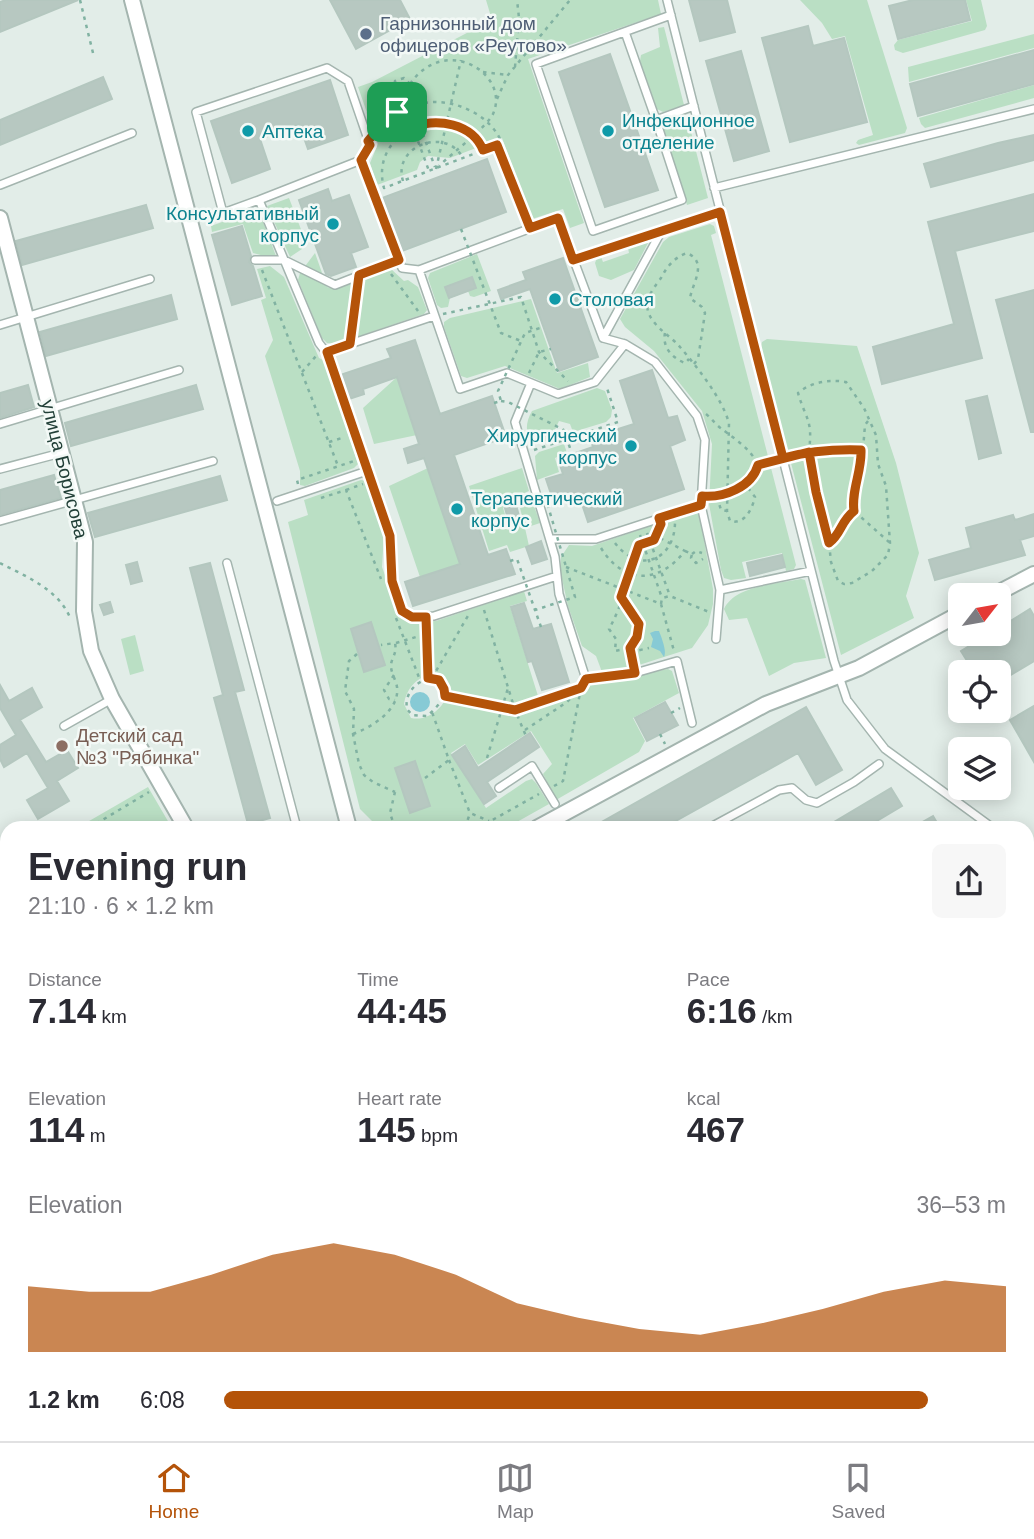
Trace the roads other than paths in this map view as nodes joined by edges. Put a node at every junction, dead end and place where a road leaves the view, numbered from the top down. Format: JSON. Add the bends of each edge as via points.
{"nodes":[{"id":1,"x":132,"y":0,"type":"edge"},
{"id":2,"x":667,"y":0,"type":"edge"},
{"id":3,"x":671,"y":15,"type":"junction"},
{"id":4,"x":625,"y":32,"type":"junction"},
{"id":5,"x":694,"y":106,"type":"junction"},
{"id":6,"x":1034,"y":109,"type":"edge"},
{"id":7,"x":656,"y":120,"type":"junction"},
{"id":8,"x":132,"y":133,"type":"dead end"},
{"id":9,"x":361,"y":160,"type":"junction"},
{"id":10,"x":0,"y":185,"type":"edge"},
{"id":11,"x":714,"y":188,"type":"junction"},
{"id":12,"x":259,"y":200,"type":"junction"},
{"id":13,"x":720,"y":212,"type":"junction"},
{"id":14,"x":0,"y":218,"type":"edge"},
{"id":15,"x":661,"y":231,"type":"junction"},
{"id":16,"x":256,"y":260,"type":"road end"},
{"id":17,"x":399,"y":260,"type":"junction"},
{"id":18,"x":573,"y":260,"type":"junction"},
{"id":19,"x":284,"y":261,"type":"junction"},
{"id":20,"x":419,"y":270,"type":"junction"},
{"id":21,"x":150,"y":279,"type":"dead end"},
{"id":22,"x":435,"y":316,"type":"junction"},
{"id":23,"x":26,"y":317,"type":"junction"},
{"id":24,"x":0,"y":325,"type":"edge"},
{"id":25,"x":603,"y":338,"type":"junction"},
{"id":26,"x":625,"y":344,"type":"junction"},
{"id":27,"x":325,"y":350,"type":"junction"},
{"id":28,"x":179,"y":370,"type":"dead end"},
{"id":29,"x":528,"y":382,"type":"junction"},
{"id":30,"x":50,"y":409,"type":"junction"},
{"id":31,"x":0,"y":424,"type":"edge"},
{"id":32,"x":61,"y":453,"type":"junction"},
{"id":33,"x":214,"y":461,"type":"dead end"},
{"id":34,"x":0,"y":469,"type":"edge"},
{"id":35,"x":367,"y":471,"type":"junction"},
{"id":36,"x":702,"y":500,"type":"junction"},
{"id":37,"x":75,"y":501,"type":"junction"},
{"id":38,"x":277,"y":501,"type":"dead end"},
{"id":39,"x":0,"y":521,"type":"edge"},
{"id":40,"x":550,"y":539,"type":"junction"},
{"id":41,"x":227,"y":563,"type":"dead end"},
{"id":42,"x":811,"y":572,"type":"junction"},
{"id":43,"x":1034,"y":573,"type":"edge"},
{"id":44,"x":557,"y":576,"type":"junction"},
{"id":45,"x":1012,"y":585,"type":"edge"},
{"id":46,"x":720,"y":590,"type":"junction"},
{"id":47,"x":948,"y":620,"type":"edge"},
{"id":48,"x":716,"y":639,"type":"dead end"},
{"id":49,"x":838,"y":676,"type":"junction"},
{"id":50,"x":112,"y":699,"type":"junction"},
{"id":51,"x":692,"y":723,"type":"dead end"},
{"id":52,"x":64,"y":726,"type":"dead end"},
{"id":53,"x":879,"y":764,"type":"dead end"},
{"id":54,"x":499,"y":788,"type":"dead end"},
{"id":55,"x":555,"y":804,"type":"dead end"},
{"id":56,"x":182,"y":821,"type":"edge"},
{"id":57,"x":295,"y":821,"type":"edge"},
{"id":58,"x":347,"y":821,"type":"edge"},
{"id":59,"x":550,"y":821,"type":"edge"},
{"id":60,"x":722,"y":821,"type":"edge"},
{"id":61,"x":984,"y":821,"type":"edge"}],
"edges":[{"from":1,"to":58,"type":"street"},
{"from":2,"to":3,"type":"lane"},
{"from":3,"to":4,"type":"lane"},
{"from":3,"to":5,"type":"lane"},
{"from":4,"to":7,"type":"lane"},
{"from":4,"to":7,"type":"lane","via":[[536,64],[593,231],[682,200]]},
{"from":5,"to":7,"type":"lane"},
{"from":5,"to":11,"type":"lane"},
{"from":6,"to":11,"type":"lane"},
{"from":8,"to":10,"type":"lane"},
{"from":9,"to":12,"type":"lane"},
{"from":9,"to":12,"type":"lane","via":[[370,145],[348,81],[327,68],[196,112],[223,213]]},
{"from":9,"to":17,"type":"lane"},
{"from":11,"to":13,"type":"lane"},
{"from":12,"to":19,"type":"lane"},
{"from":13,"to":15,"type":"lane"},
{"from":13,"to":42,"type":"lane"},
{"from":14,"to":23,"type":"street","name":"улица Борисова"},
{"from":15,"to":18,"type":"lane"},
{"from":15,"to":25,"type":"lane"},
{"from":16,"to":19,"type":"lane"},
{"from":17,"to":19,"type":"lane","via":[[335,285]]},
{"from":17,"to":20,"type":"lane","via":[[402,268]]},
{"from":18,"to":20,"type":"lane","via":[[558,218]]},
{"from":18,"to":25,"type":"lane"},
{"from":19,"to":27,"type":"lane"},
{"from":20,"to":22,"type":"lane"},
{"from":21,"to":23,"type":"lane"},
{"from":22,"to":27,"type":"lane"},
{"from":22,"to":29,"type":"lane","via":[[460,389],[507,373]]},
{"from":23,"to":24,"type":"lane"},
{"from":23,"to":30,"type":"street","name":"улица Борисова"},
{"from":25,"to":26,"type":"lane"},
{"from":26,"to":29,"type":"lane","via":[[594,382],[558,394]]},
{"from":26,"to":36,"type":"lane","via":[[655,362],[697,416],[705,440]]},
{"from":27,"to":35,"type":"lane"},
{"from":28,"to":30,"type":"lane"},
{"from":29,"to":40,"type":"lane","via":[[515,422]]},
{"from":30,"to":31,"type":"lane"},
{"from":30,"to":32,"type":"street","name":"улица Борисова"},
{"from":32,"to":34,"type":"lane"},
{"from":32,"to":37,"type":"street","name":"улица Борисова"},
{"from":33,"to":37,"type":"lane"},
{"from":35,"to":38,"type":"lane"},
{"from":35,"to":44,"type":"lane","via":[[390,536],[392,581],[402,611],[412,617],[426,617]]},
{"from":36,"to":40,"type":"lane","via":[[596,539]]},
{"from":36,"to":46,"type":"lane"},
{"from":37,"to":39,"type":"lane"},
{"from":37,"to":50,"type":"street","name":"улица Борисова","via":[[85,542],[84,611],[91,651]]},
{"from":40,"to":44,"type":"lane"},
{"from":41,"to":57,"type":"lane"},
{"from":42,"to":46,"type":"lane"},
{"from":42,"to":49,"type":"lane"},
{"from":43,"to":45,"type":"street"},
{"from":44,"to":51,"type":"lane","via":[[586,679],[635,673],[677,661]]},
{"from":46,"to":48,"type":"lane"},
{"from":47,"to":49,"type":"street"},
{"from":49,"to":59,"type":"street","via":[[766,704]]},
{"from":49,"to":61,"type":"lane","via":[[847,700],[886,749]]},
{"from":50,"to":52,"type":"lane"},
{"from":50,"to":56,"type":"street","name":"улица Борисова"},
{"from":53,"to":60,"type":"lane","via":[[817,803],[792,788],[779,790]]},
{"from":54,"to":55,"type":"lane","via":[[532,766]]}]}
